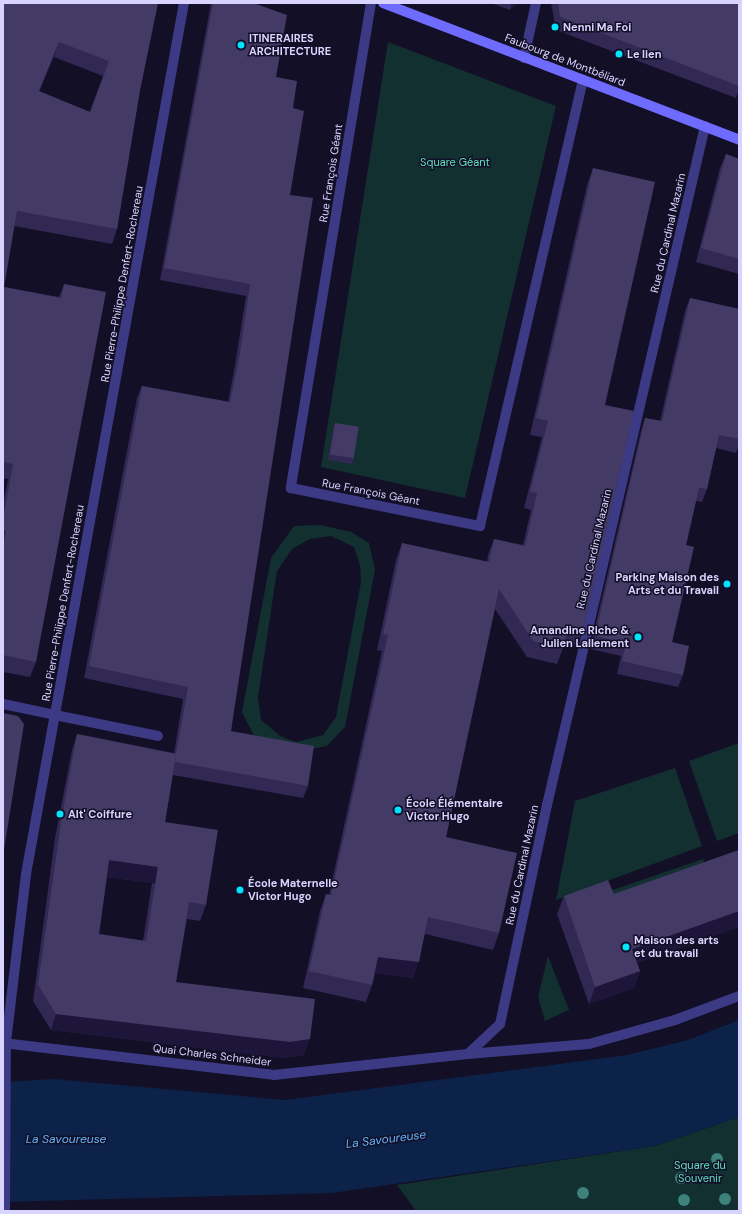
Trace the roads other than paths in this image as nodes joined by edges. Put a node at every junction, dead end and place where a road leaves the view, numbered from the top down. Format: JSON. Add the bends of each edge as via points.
{"nodes":[{"id":1,"x":184,"y":3,"type":"edge"},
{"id":2,"x":371,"y":3,"type":"edge"},
{"id":3,"x":383,"y":3,"type":"edge"},
{"id":4,"x":536,"y":3,"type":"edge"},
{"id":5,"x":524,"y":58,"type":"junction"},
{"id":6,"x":583,"y":80,"type":"junction"},
{"id":7,"x":705,"y":126,"type":"junction"},
{"id":8,"x":739,"y":140,"type":"edge"},
{"id":9,"x":3,"y":704,"type":"edge"},
{"id":10,"x":55,"y":715,"type":"junction"},
{"id":11,"x":158,"y":736,"type":"dead end"},
{"id":12,"x":739,"y":996,"type":"edge"},
{"id":13,"x":5,"y":1043,"type":"edge"},
{"id":14,"x":468,"y":1054,"type":"junction"},
{"id":15,"x":5,"y":1210,"type":"edge"}],
"edges":[{"from":1,"to":10,"type":"street","name":"Rue Pierre-Philippe Denfert-Rochereau"},
{"from":2,"to":6,"type":"street","name":"Rue François Géant","via":[[291,488],[480,526]]},
{"from":3,"to":5,"type":"main road","name":"Faubourg de Montbéliard"},
{"from":4,"to":5,"type":"street"},
{"from":5,"to":6,"type":"main road","name":"Faubourg de Montbéliard"},
{"from":6,"to":7,"type":"main road","name":"Faubourg de Montbéliard"},
{"from":7,"to":8,"type":"main road","name":"Faubourg de Montbéliard"},
{"from":7,"to":14,"type":"street","name":"Rue du Cardinal Mazarin","via":[[549,797],[500,1024]]},
{"from":9,"to":10,"type":"street"},
{"from":10,"to":11,"type":"street"},
{"from":10,"to":13,"type":"street","name":"Rue Pierre-Philippe Denfert-Rochereau","via":[[26,874]]},
{"from":12,"to":14,"type":"street","name":"Quai Charles Schneider","via":[[675,1020],[588,1044]]},
{"from":13,"to":14,"type":"street","name":"Quai Charles Schneider","via":[[274,1075]]},
{"from":13,"to":15,"type":"street","name":"Rue Pierre-Philippe Denfert-Rochereau"}]}
